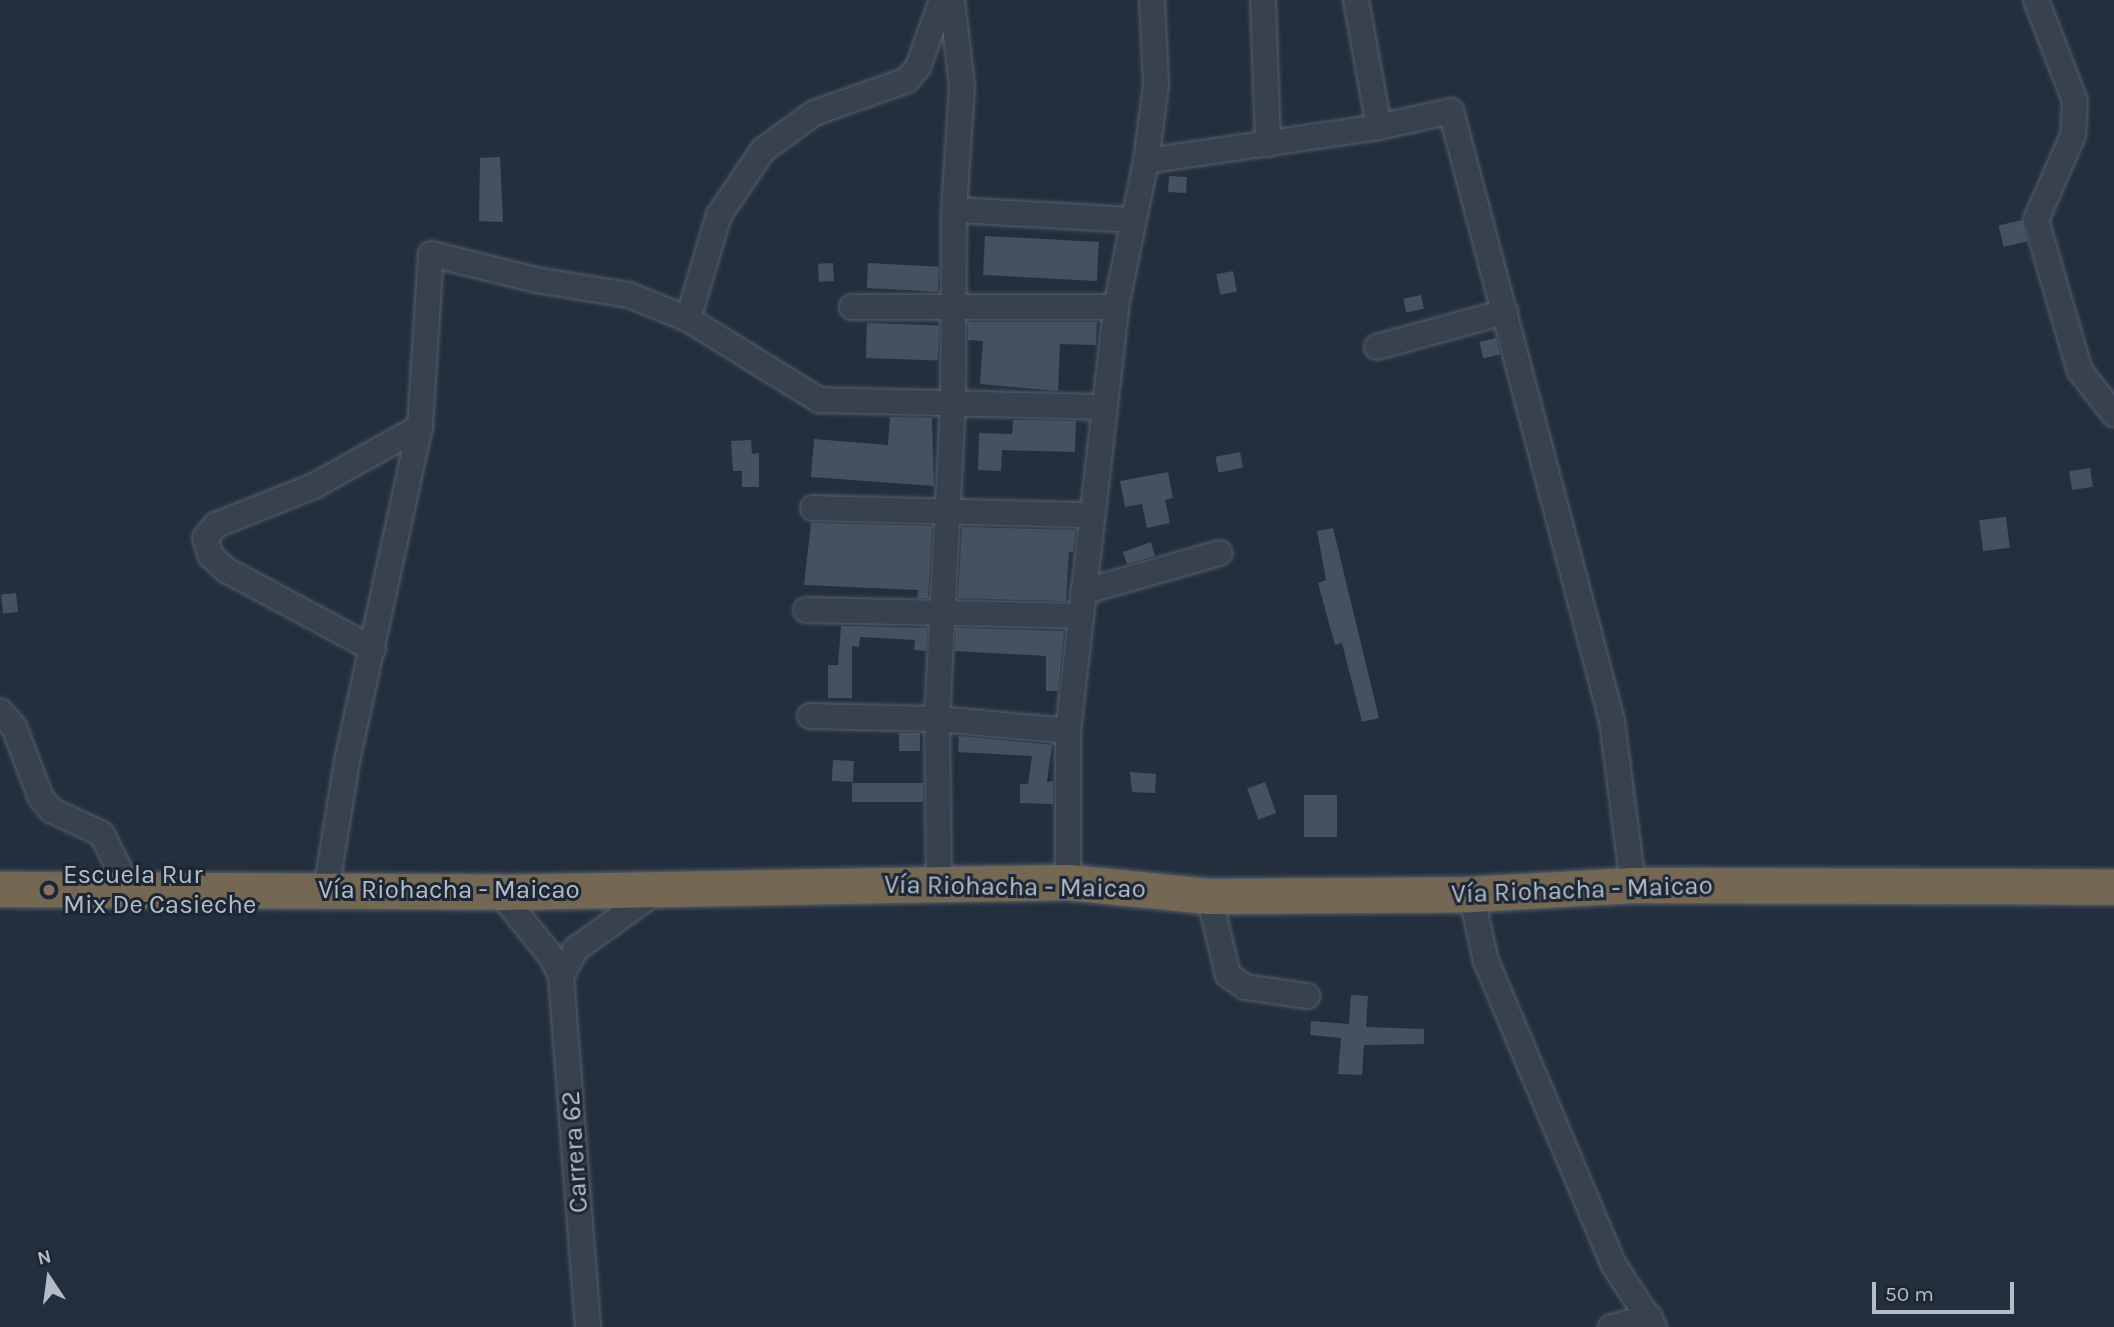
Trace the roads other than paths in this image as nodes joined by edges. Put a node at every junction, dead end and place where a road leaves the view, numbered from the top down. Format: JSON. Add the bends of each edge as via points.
{"nodes":[{"id":1,"x":942,"y":0,"type":"edge"},
{"id":2,"x":952,"y":0,"type":"edge"},
{"id":3,"x":1263,"y":0,"type":"edge"},
{"id":4,"x":1356,"y":0,"type":"edge"},
{"id":5,"x":2036,"y":0,"type":"edge"},
{"id":6,"x":1152,"y":1,"type":"edge"},
{"id":7,"x":1378,"y":127,"type":"junction"},
{"id":8,"x":1268,"y":144,"type":"junction"},
{"id":9,"x":1146,"y":161,"type":"junction"},
{"id":10,"x":954,"y":210,"type":"junction"},
{"id":11,"x":1132,"y":220,"type":"junction"},
{"id":12,"x":852,"y":307,"type":"dead end"},
{"id":13,"x":1116,"y":307,"type":"junction"},
{"id":14,"x":956,"y":310,"type":"junction"},
{"id":15,"x":1505,"y":312,"type":"junction"},
{"id":16,"x":688,"y":319,"type":"junction"},
{"id":17,"x":1377,"y":347,"type":"dead end"},
{"id":18,"x":953,"y":403,"type":"junction"},
{"id":19,"x":1103,"y":407,"type":"junction"},
{"id":20,"x":2114,"y":414,"type":"edge"},
{"id":21,"x":420,"y":427,"type":"junction"},
{"id":22,"x":813,"y":508,"type":"dead end"},
{"id":23,"x":946,"y":513,"type":"junction"},
{"id":24,"x":1089,"y":515,"type":"junction"},
{"id":25,"x":1220,"y":553,"type":"dead end"},
{"id":26,"x":1082,"y":604,"type":"junction"},
{"id":27,"x":806,"y":610,"type":"dead end"},
{"id":28,"x":944,"y":610,"type":"junction"},
{"id":29,"x":373,"y":649,"type":"junction"},
{"id":30,"x":0,"y":710,"type":"edge"},
{"id":31,"x":810,"y":716,"type":"dead end"},
{"id":32,"x":937,"y":719,"type":"junction"},
{"id":33,"x":1068,"y":731,"type":"junction"},
{"id":34,"x":1068,"y":882,"type":"junction"},
{"id":35,"x":939,"y":883,"type":"junction"},
{"id":36,"x":1633,"y":885,"type":"junction"},
{"id":37,"x":662,"y":887,"type":"junction"},
{"id":38,"x":2114,"y":887,"type":"edge"},
{"id":39,"x":0,"y":889,"type":"edge"},
{"id":40,"x":130,"y":891,"type":"junction"},
{"id":41,"x":326,"y":891,"type":"junction"},
{"id":42,"x":499,"y":892,"type":"junction"},
{"id":43,"x":1471,"y":894,"type":"junction"},
{"id":44,"x":1209,"y":896,"type":"junction"},
{"id":45,"x":561,"y":976,"type":"junction"},
{"id":46,"x":1307,"y":996,"type":"dead end"},
{"id":47,"x":1636,"y":1324,"type":"edge"},
{"id":48,"x":588,"y":1327,"type":"edge"}],
"edges":[{"from":1,"to":16,"type":"street","via":[[918,67],[907,80],[814,113],[763,150],[719,215]]},
{"from":2,"to":10,"type":"street","via":[[962,86]]},
{"from":3,"to":8,"type":"street"},
{"from":4,"to":7,"type":"street"},
{"from":5,"to":20,"type":"street","via":[[2075,101],[2073,135],[2036,220],[2080,372]]},
{"from":6,"to":9,"type":"street","via":[[1156,85]]},
{"from":7,"to":8,"type":"street"},
{"from":7,"to":15,"type":"street","via":[[1451,111]]},
{"from":8,"to":9,"type":"street"},
{"from":9,"to":11,"type":"street"},
{"from":10,"to":11,"type":"street"},
{"from":10,"to":14,"type":"street"},
{"from":11,"to":13,"type":"street"},
{"from":12,"to":14,"type":"street"},
{"from":13,"to":14,"type":"street"},
{"from":13,"to":19,"type":"street"},
{"from":14,"to":18,"type":"street"},
{"from":15,"to":17,"type":"street"},
{"from":15,"to":36,"type":"street","via":[[1612,721]]},
{"from":16,"to":18,"type":"street","via":[[819,400]]},
{"from":16,"to":21,"type":"street","via":[[628,295],[537,280],[431,254]]},
{"from":18,"to":19,"type":"street"},
{"from":18,"to":23,"type":"street"},
{"from":19,"to":24,"type":"street"},
{"from":21,"to":29,"type":"street"},
{"from":21,"to":29,"type":"street","via":[[314,486],[216,525],[205,538],[211,556],[226,570]]},
{"from":22,"to":23,"type":"street"},
{"from":23,"to":24,"type":"street"},
{"from":23,"to":28,"type":"street"},
{"from":24,"to":26,"type":"street"},
{"from":25,"to":26,"type":"street"},
{"from":26,"to":28,"type":"street"},
{"from":26,"to":33,"type":"street"},
{"from":27,"to":28,"type":"street"},
{"from":28,"to":32,"type":"street"},
{"from":29,"to":41,"type":"street","via":[[347,761]]},
{"from":30,"to":40,"type":"street","via":[[14,727],[41,798],[51,810],[102,834]]},
{"from":31,"to":32,"type":"street"},
{"from":32,"to":33,"type":"street"},
{"from":32,"to":35,"type":"street"},
{"from":33,"to":34,"type":"street"},
{"from":34,"to":35,"type":"highway","name":"Vía Riohacha - Maicao"},
{"from":34,"to":44,"type":"highway","name":"Vía Riohacha - Maicao"},
{"from":35,"to":37,"type":"highway","name":"Vía Riohacha - Maicao"},
{"from":36,"to":38,"type":"highway","name":"Vía Riohacha - Maicao"},
{"from":36,"to":43,"type":"highway","name":"Vía Riohacha - Maicao"},
{"from":37,"to":42,"type":"highway","name":"Vía Riohacha - Maicao"},
{"from":37,"to":45,"type":"street","via":[[576,949]]},
{"from":39,"to":40,"type":"highway","name":"Vía Riohacha - Maicao"},
{"from":40,"to":41,"type":"highway","name":"Vía Riohacha - Maicao"},
{"from":41,"to":42,"type":"highway","name":"Vía Riohacha - Maicao"},
{"from":42,"to":45,"type":"street","name":"Carrera 62","via":[[551,956]]},
{"from":43,"to":44,"type":"highway","name":"Vía Riohacha - Maicao"},
{"from":43,"to":47,"type":"street","via":[[1486,961]]},
{"from":44,"to":46,"type":"street","via":[[1228,975],[1245,987]]},
{"from":45,"to":48,"type":"street","name":"Carrera 62"}]}
